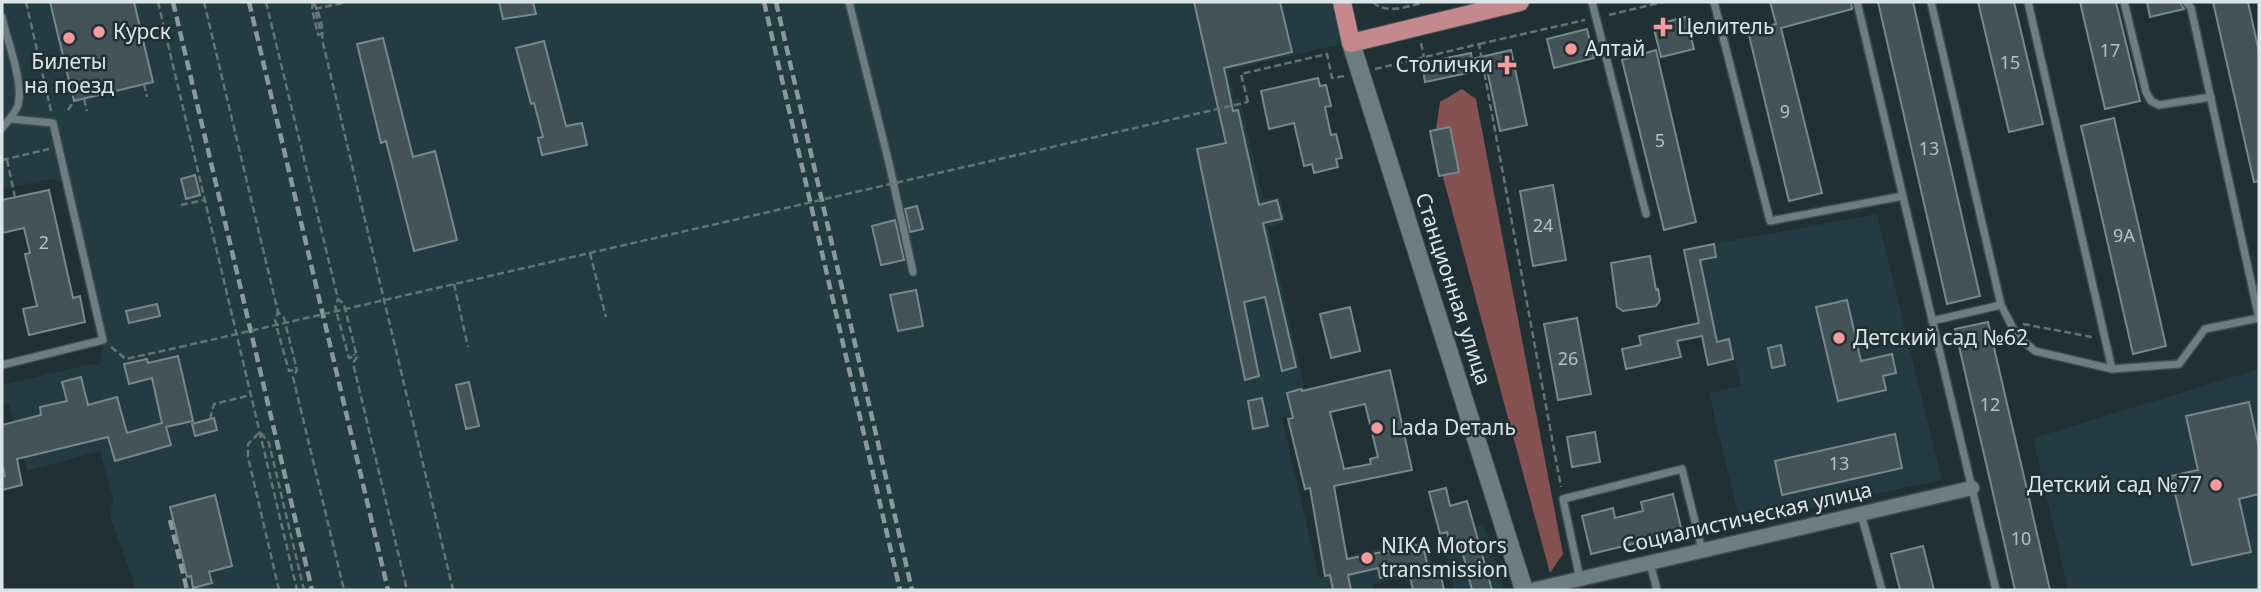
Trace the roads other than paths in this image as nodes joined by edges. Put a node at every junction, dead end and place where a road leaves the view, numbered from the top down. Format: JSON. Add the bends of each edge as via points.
{"nodes":[{"id":1,"x":849,"y":2,"type":"edge"},
{"id":2,"x":1342,"y":2,"type":"edge"},
{"id":3,"x":1520,"y":2,"type":"edge"},
{"id":4,"x":1592,"y":2,"type":"edge"},
{"id":5,"x":1714,"y":2,"type":"edge"},
{"id":6,"x":1857,"y":2,"type":"edge"},
{"id":7,"x":1931,"y":2,"type":"edge"},
{"id":8,"x":2028,"y":2,"type":"edge"},
{"id":9,"x":2124,"y":2,"type":"edge"},
{"id":10,"x":2186,"y":2,"type":"edge"},
{"id":11,"x":2,"y":17,"type":"edge"},
{"id":12,"x":1351,"y":43,"type":"junction"},
{"id":13,"x":2211,"y":97,"type":"junction"},
{"id":14,"x":11,"y":119,"type":"junction"},
{"id":15,"x":2,"y":128,"type":"edge"},
{"id":16,"x":1903,"y":196,"type":"junction"},
{"id":17,"x":1646,"y":214,"type":"dead end"},
{"id":18,"x":913,"y":272,"type":"dead end"},
{"id":19,"x":2001,"y":305,"type":"junction"},
{"id":20,"x":2259,"y":318,"type":"edge"},
{"id":21,"x":1932,"y":321,"type":"junction"},
{"id":22,"x":2,"y":365,"type":"edge"},
{"id":23,"x":2112,"y":369,"type":"junction"},
{"id":24,"x":1972,"y":488,"type":"junction"},
{"id":25,"x":1861,"y":513,"type":"junction"},
{"id":26,"x":1702,"y":550,"type":"junction"},
{"id":27,"x":1650,"y":563,"type":"junction"},
{"id":28,"x":1580,"y":579,"type":"junction"},
{"id":29,"x":1524,"y":590,"type":"edge"},
{"id":30,"x":1532,"y":590,"type":"edge"},
{"id":31,"x":1657,"y":590,"type":"edge"},
{"id":32,"x":1882,"y":590,"type":"edge"},
{"id":33,"x":1996,"y":590,"type":"edge"}],
"edges":[{"from":1,"to":18,"type":"lane"},
{"from":2,"to":12,"type":"main road","name":"Станционная улица"},
{"from":3,"to":12,"type":"main road"},
{"from":4,"to":17,"type":"lane"},
{"from":5,"to":16,"type":"lane","via":[[1770,221]]},
{"from":6,"to":16,"type":"lane"},
{"from":7,"to":19,"type":"lane"},
{"from":8,"to":23,"type":"lane"},
{"from":9,"to":13,"type":"lane","via":[[2151,101],[2159,105]]},
{"from":10,"to":13,"type":"lane"},
{"from":11,"to":14,"type":"lane","via":[[20,91]]},
{"from":12,"to":29,"type":"main road","name":"Станционная улица"},
{"from":13,"to":20,"type":"lane"},
{"from":14,"to":15,"type":"lane"},
{"from":14,"to":22,"type":"lane","via":[[53,123],[103,340]]},
{"from":16,"to":21,"type":"lane"},
{"from":19,"to":21,"type":"lane"},
{"from":19,"to":23,"type":"lane","via":[[2017,336],[2035,351]]},
{"from":20,"to":23,"type":"lane","via":[[2205,329],[2179,364]]},
{"from":21,"to":24,"type":"lane"},
{"from":24,"to":25,"type":"street","name":"Социалистическая улица"},
{"from":24,"to":33,"type":"lane"},
{"from":25,"to":26,"type":"street","name":"Социалистическая улица"},
{"from":25,"to":32,"type":"lane"},
{"from":26,"to":27,"type":"street","name":"Социалистическая улица"},
{"from":26,"to":28,"type":"lane","via":[[1682,469],[1563,499]]},
{"from":27,"to":28,"type":"street","name":"Социалистическая улица"},
{"from":27,"to":31,"type":"lane"},
{"from":28,"to":30,"type":"street","name":"Социалистическая улица"}]}
